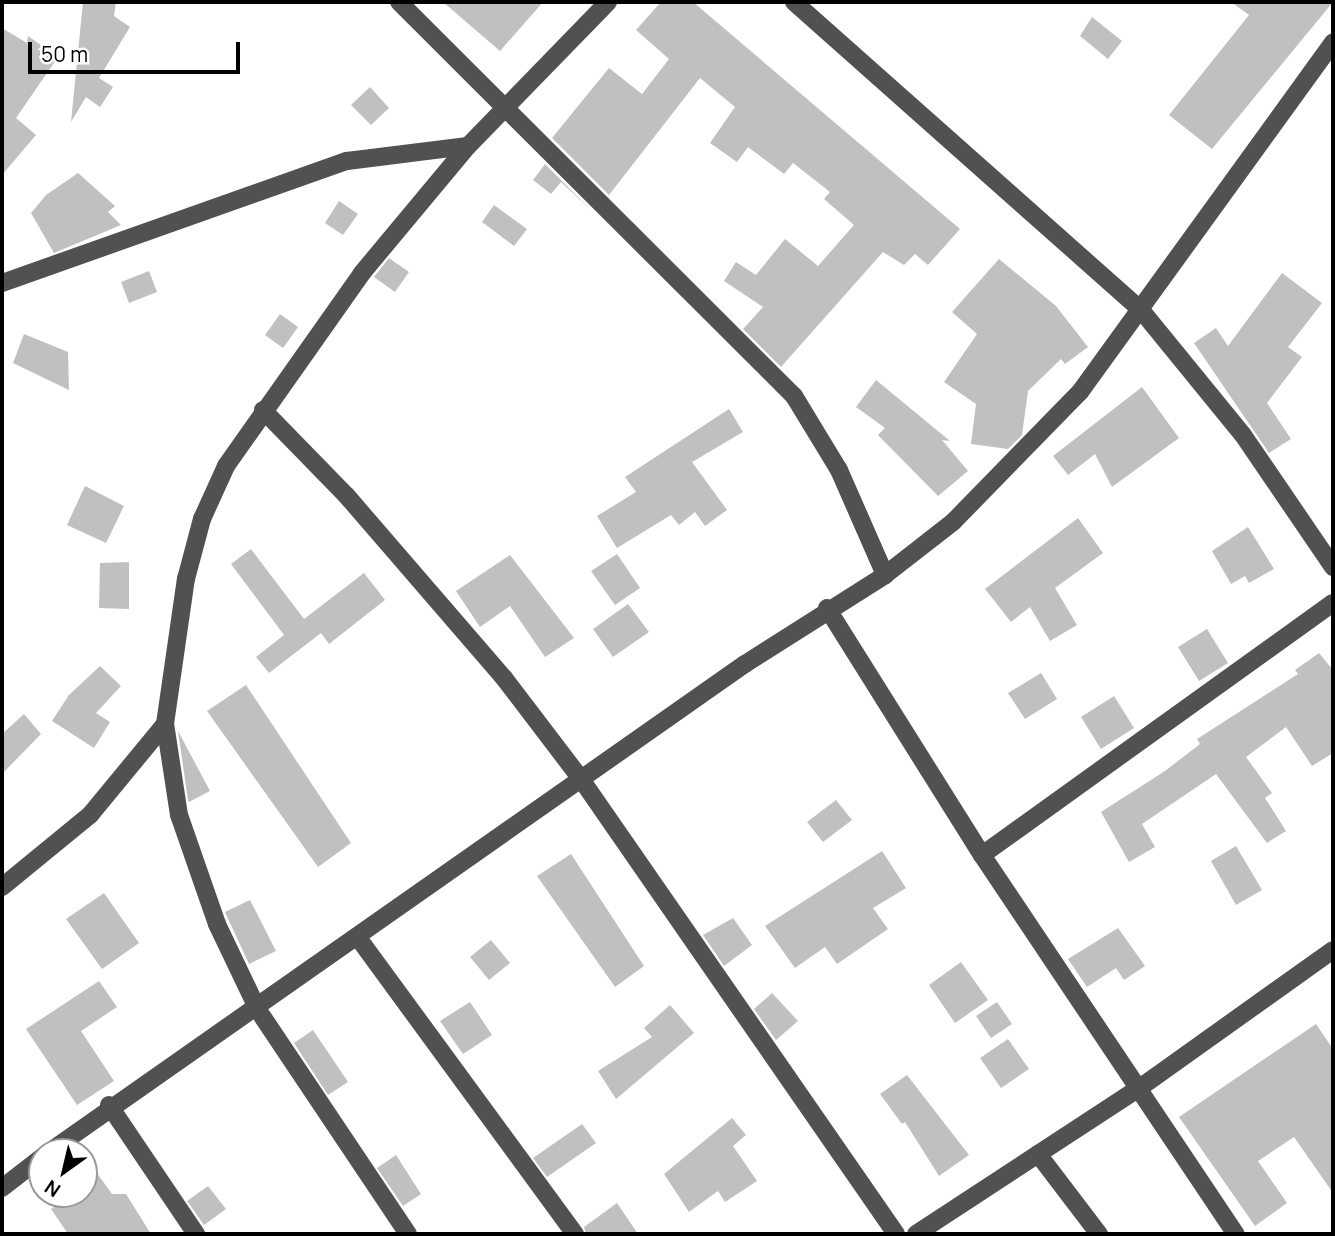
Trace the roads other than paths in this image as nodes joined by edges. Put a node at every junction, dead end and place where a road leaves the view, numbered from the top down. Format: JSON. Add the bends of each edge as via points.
{"nodes":[{"id":1,"x":399,"y":2,"type":"edge"},
{"id":2,"x":608,"y":2,"type":"edge"},
{"id":3,"x":794,"y":2,"type":"edge"},
{"id":4,"x":1333,"y":43,"type":"edge"},
{"id":5,"x":504,"y":111,"type":"junction"},
{"id":6,"x":468,"y":146,"type":"junction"},
{"id":7,"x":2,"y":283,"type":"edge"},
{"id":8,"x":1141,"y":310,"type":"junction"},
{"id":9,"x":263,"y":410,"type":"junction"},
{"id":10,"x":1333,"y":567,"type":"edge"},
{"id":11,"x":885,"y":575,"type":"junction"},
{"id":12,"x":1333,"y":603,"type":"edge"},
{"id":13,"x":827,"y":608,"type":"junction"},
{"id":14,"x":165,"y":724,"type":"junction"},
{"id":15,"x":581,"y":779,"type":"junction"},
{"id":16,"x":982,"y":855,"type":"junction"},
{"id":17,"x":2,"y":887,"type":"edge"},
{"id":18,"x":359,"y":939,"type":"junction"},
{"id":19,"x":1333,"y":952,"type":"edge"},
{"id":20,"x":258,"y":1010,"type":"junction"},
{"id":21,"x":1138,"y":1089,"type":"junction"},
{"id":22,"x":109,"y":1105,"type":"junction"},
{"id":23,"x":66,"y":1138,"type":"edge"},
{"id":24,"x":1038,"y":1154,"type":"junction"},
{"id":25,"x":28,"y":1168,"type":"edge"},
{"id":26,"x":2,"y":1188,"type":"edge"},
{"id":27,"x":195,"y":1234,"type":"edge"},
{"id":28,"x":408,"y":1234,"type":"edge"},
{"id":29,"x":575,"y":1234,"type":"edge"},
{"id":30,"x":896,"y":1234,"type":"edge"},
{"id":31,"x":916,"y":1234,"type":"edge"},
{"id":32,"x":1099,"y":1234,"type":"edge"},
{"id":33,"x":1236,"y":1234,"type":"edge"}],
"edges":[{"from":1,"to":5,"type":"street"},
{"from":2,"to":5,"type":"street"},
{"from":3,"to":8,"type":"street"},
{"from":4,"to":8,"type":"street"},
{"from":5,"to":6,"type":"street"},
{"from":5,"to":11,"type":"street","via":[[794,396],[839,470]]},
{"from":6,"to":7,"type":"street","via":[[347,161]]},
{"from":6,"to":9,"type":"street","via":[[369,263]]},
{"from":8,"to":10,"type":"street","via":[[1243,435]]},
{"from":8,"to":11,"type":"street","via":[[1031,445],[953,522]]},
{"from":9,"to":14,"type":"street","via":[[226,466],[202,519],[186,579]]},
{"from":9,"to":15,"type":"street","via":[[420,578]]},
{"from":11,"to":13,"type":"street"},
{"from":12,"to":16,"type":"street"},
{"from":13,"to":15,"type":"street"},
{"from":13,"to":16,"type":"street"},
{"from":14,"to":17,"type":"street","via":[[90,815]]},
{"from":14,"to":20,"type":"street","via":[[179,815],[217,923]]},
{"from":15,"to":18,"type":"street"},
{"from":15,"to":30,"type":"street"},
{"from":16,"to":21,"type":"street"},
{"from":18,"to":20,"type":"street"},
{"from":18,"to":29,"type":"street"},
{"from":19,"to":21,"type":"street"},
{"from":20,"to":22,"type":"street"},
{"from":20,"to":28,"type":"street"},
{"from":21,"to":24,"type":"street"},
{"from":21,"to":33,"type":"street"},
{"from":22,"to":23,"type":"street"},
{"from":22,"to":27,"type":"street"},
{"from":24,"to":31,"type":"street"},
{"from":24,"to":32,"type":"street"},
{"from":25,"to":26,"type":"street"}]}
